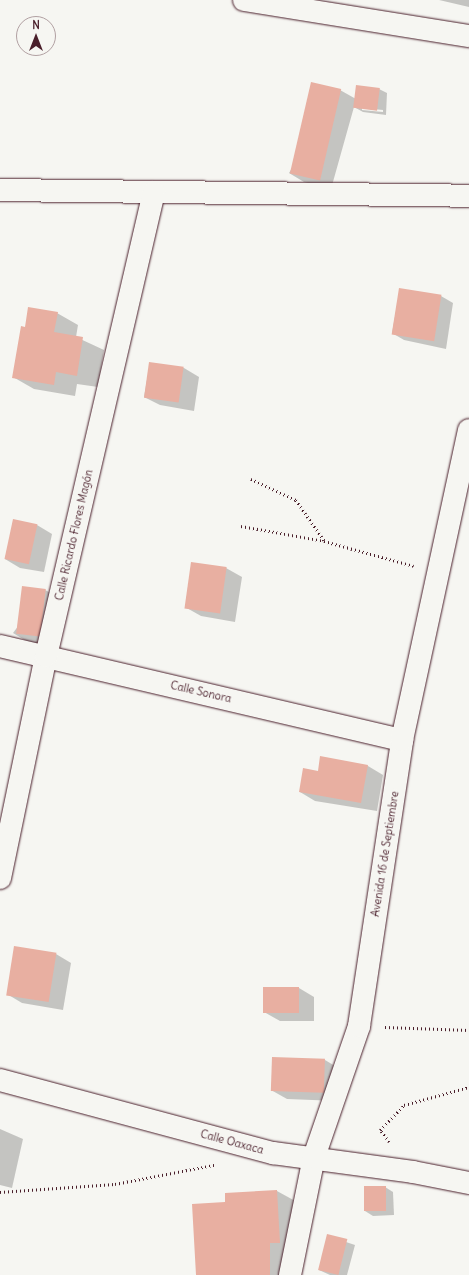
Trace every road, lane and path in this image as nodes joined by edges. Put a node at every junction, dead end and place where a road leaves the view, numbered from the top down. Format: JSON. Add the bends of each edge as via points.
{"nodes":[{"id":1,"x":244,"y":0,"type":"edge"},
{"id":2,"x":469,"y":36,"type":"edge"},
{"id":3,"x":0,"y":190,"type":"edge"},
{"id":4,"x":154,"y":192,"type":"junction"},
{"id":5,"x":469,"y":196,"type":"edge"},
{"id":6,"x":469,"y":430,"type":"edge"},
{"id":7,"x":251,"y":479,"type":"dead end"},
{"id":8,"x":241,"y":526,"type":"dead end"},
{"id":9,"x":324,"y":540,"type":"junction"},
{"id":10,"x":438,"y":573,"type":"junction"},
{"id":11,"x":0,"y":646,"type":"edge"},
{"id":12,"x":46,"y":656,"type":"junction"},
{"id":13,"x":402,"y":740,"type":"junction"},
{"id":14,"x":0,"y":878,"type":"edge"},
{"id":15,"x":359,"y":1026,"type":"junction"},
{"id":16,"x":469,"y":1030,"type":"edge"},
{"id":17,"x":0,"y":1080,"type":"edge"},
{"id":18,"x":469,"y":1087,"type":"edge"},
{"id":19,"x":314,"y":1157,"type":"junction"},
{"id":20,"x":220,"y":1163,"type":"dead end"},
{"id":21,"x":413,"y":1172,"type":"junction"},
{"id":22,"x":469,"y":1184,"type":"edge"},
{"id":23,"x":0,"y":1192,"type":"edge"},
{"id":24,"x":290,"y":1275,"type":"edge"}],
"edges":[{"from":1,"to":2,"type":"street"},
{"from":3,"to":4,"type":"street"},
{"from":4,"to":5,"type":"street"},
{"from":4,"to":12,"type":"street","name":"Calle Ricardo Flores Magón"},
{"from":6,"to":10,"type":"street","name":"Avenida 16 de Septiembre"},
{"from":7,"to":9,"type":"path","via":[[296,500]]},
{"from":8,"to":9,"type":"path"},
{"from":9,"to":10,"type":"path"},
{"from":10,"to":13,"type":"street","name":"Avenida 16 de Septiembre"},
{"from":11,"to":12,"type":"street","name":"Calle Sonora"},
{"from":12,"to":13,"type":"street","name":"Calle Sonora"},
{"from":12,"to":14,"type":"street","name":"Calle Ricardo Flores Magón"},
{"from":13,"to":15,"type":"street","name":"Avenida 16 de Septiembre"},
{"from":15,"to":16,"type":"path"},
{"from":15,"to":19,"type":"street","name":"Avenida 16 de Septiembre"},
{"from":17,"to":19,"type":"street","name":"Calle Oaxaca","via":[[273,1153]]},
{"from":18,"to":21,"type":"path","via":[[404,1105],[380,1130]]},
{"from":19,"to":21,"type":"street","name":"Calle Oaxaca"},
{"from":19,"to":24,"type":"street","name":"Avenida 16 de Septiembre"},
{"from":20,"to":23,"type":"path","via":[[115,1184]]},
{"from":21,"to":22,"type":"street","name":"Calle Oaxaca"}]}
